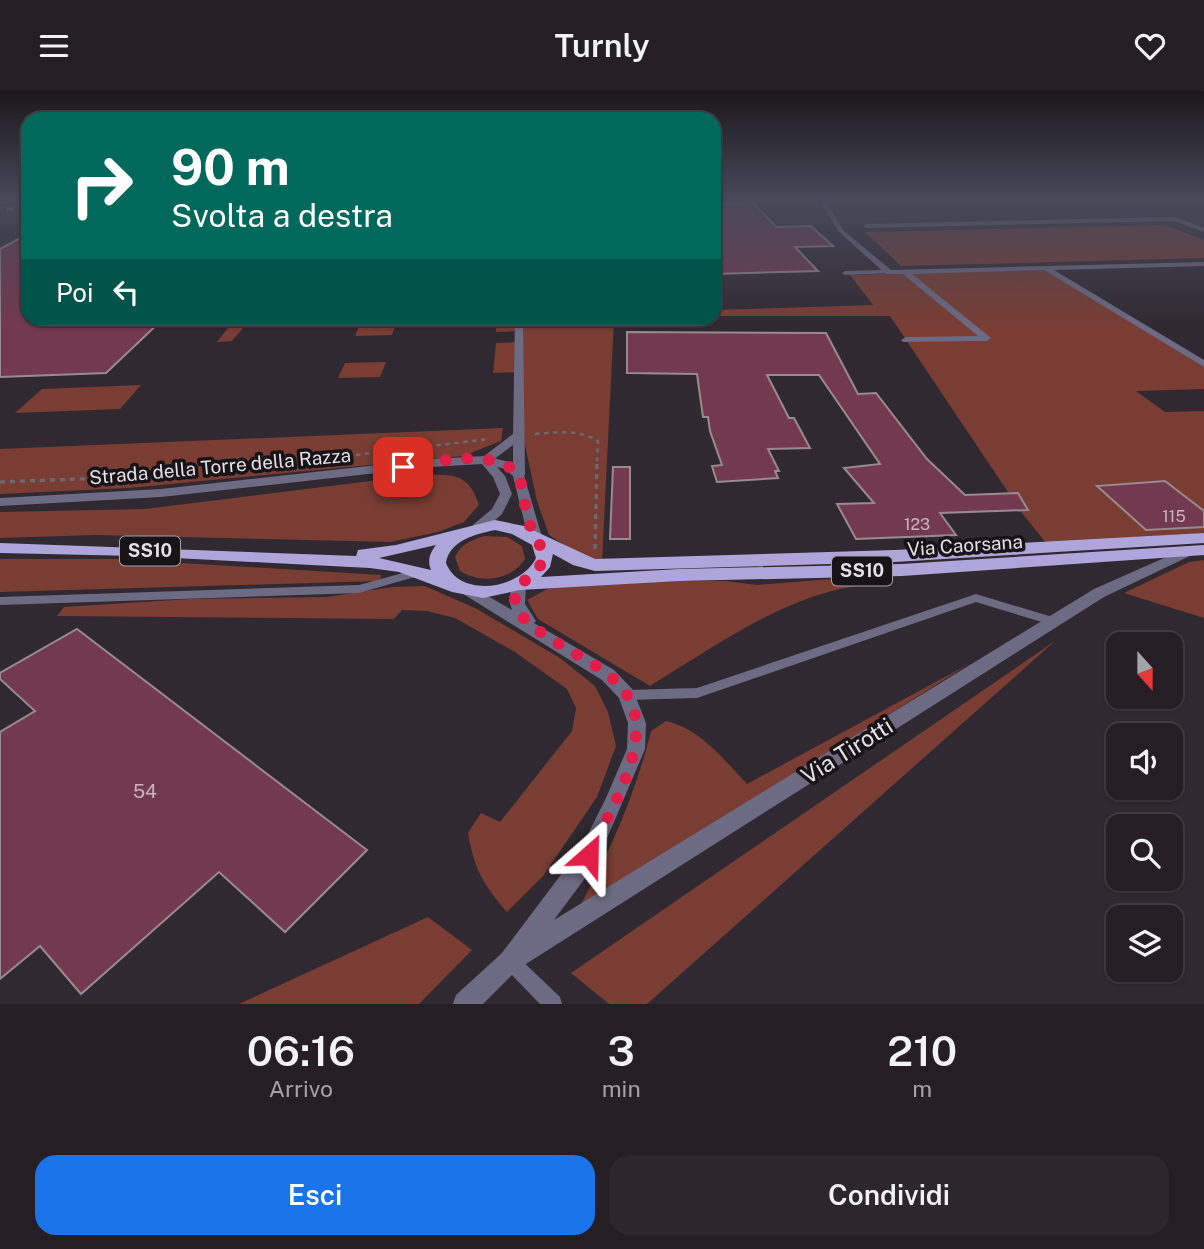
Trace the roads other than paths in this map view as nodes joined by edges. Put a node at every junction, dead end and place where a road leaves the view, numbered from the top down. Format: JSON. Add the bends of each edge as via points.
{"nodes":[{"id":1,"x":856,"y":244,"type":"edge"},
{"id":2,"x":1204,"y":264,"type":"edge"},
{"id":3,"x":1046,"y":268,"type":"junction"},
{"id":4,"x":904,"y":271,"type":"junction"},
{"id":5,"x":889,"y":272,"type":"junction"},
{"id":6,"x":845,"y":273,"type":"dead end"},
{"id":7,"x":519,"y":326,"type":"edge"},
{"id":8,"x":906,"y":340,"type":"dead end"},
{"id":9,"x":1204,"y":364,"type":"edge"},
{"id":10,"x":520,"y":435,"type":"junction"},
{"id":11,"x":485,"y":460,"type":"junction"},
{"id":12,"x":519,"y":475,"type":"junction"},
{"id":13,"x":0,"y":502,"type":"edge"},
{"id":14,"x":471,"y":530,"type":"junction"},
{"id":15,"x":535,"y":537,"type":"junction"},
{"id":16,"x":1204,"y":538,"type":"edge"},
{"id":17,"x":0,"y":548,"type":"edge"},
{"id":18,"x":1196,"y":551,"type":"edge"},
{"id":19,"x":301,"y":557,"type":"junction"},
{"id":20,"x":421,"y":572,"type":"junction"},
{"id":21,"x":519,"y":584,"type":"junction"},
{"id":22,"x":458,"y":586,"type":"junction"},
{"id":23,"x":0,"y":601,"type":"edge"},
{"id":24,"x":1055,"y":621,"type":"junction"},
{"id":25,"x":534,"y":628,"type":"junction"},
{"id":26,"x":627,"y":695,"type":"junction"},
{"id":27,"x":510,"y":961,"type":"junction"},
{"id":28,"x":467,"y":1000,"type":"edge"},
{"id":29,"x":554,"y":1004,"type":"edge"}],
"edges":[{"from":1,"to":5,"type":"street"},
{"from":2,"to":3,"type":"street"},
{"from":3,"to":4,"type":"street"},
{"from":3,"to":9,"type":"street"},
{"from":4,"to":5,"type":"street"},
{"from":4,"to":8,"type":"street","via":[[988,338]]},
{"from":5,"to":6,"type":"lane"},
{"from":7,"to":10,"type":"street"},
{"from":10,"to":11,"type":"street"},
{"from":10,"to":12,"type":"street"},
{"from":11,"to":12,"type":"street","via":[[509,466]]},
{"from":11,"to":13,"type":"street","name":"Strada della Torre della Razza","via":[[161,493]]},
{"from":11,"to":14,"type":"street","via":[[499,476],[506,495],[497,511]]},
{"from":12,"to":15,"type":"street"},
{"from":14,"to":15,"type":"main road","via":[[510,526]]},
{"from":14,"to":19,"type":"main road","number":"SS10","via":[[396,550]]},
{"from":14,"to":22,"type":"main road","via":[[449,541],[437,562],[440,573]]},
{"from":15,"to":16,"type":"main road","name":"Via Caorsana","number":"SS10","via":[[595,565]]},
{"from":15,"to":21,"type":"main road","via":[[544,555],[541,566]]},
{"from":17,"to":19,"type":"main road","number":"SS10"},
{"from":18,"to":21,"type":"main road","name":"Via Caorsana","number":"SS10","via":[[902,570]]},
{"from":18,"to":24,"type":"street","name":"Via Tirotti","via":[[1099,593]]},
{"from":19,"to":20,"type":"main road","number":"SS10","via":[[370,562]]},
{"from":20,"to":22,"type":"main road","number":"SS10"},
{"from":20,"to":23,"type":"lane","via":[[359,589]]},
{"from":21,"to":22,"type":"main road","via":[[483,591]]},
{"from":21,"to":25,"type":"street","via":[[517,607]]},
{"from":22,"to":25,"type":"street"},
{"from":24,"to":26,"type":"lane","via":[[976,598],[697,693]]},
{"from":24,"to":27,"type":"street","name":"Via Tirotti"},
{"from":25,"to":26,"type":"street","via":[[608,675]]},
{"from":26,"to":27,"type":"street","name":"Via Tirotti","via":[[637,723],[636,749],[615,799],[589,855]]},
{"from":27,"to":28,"type":"street","name":"Via Tirotti"},
{"from":27,"to":29,"type":"lane"}]}
